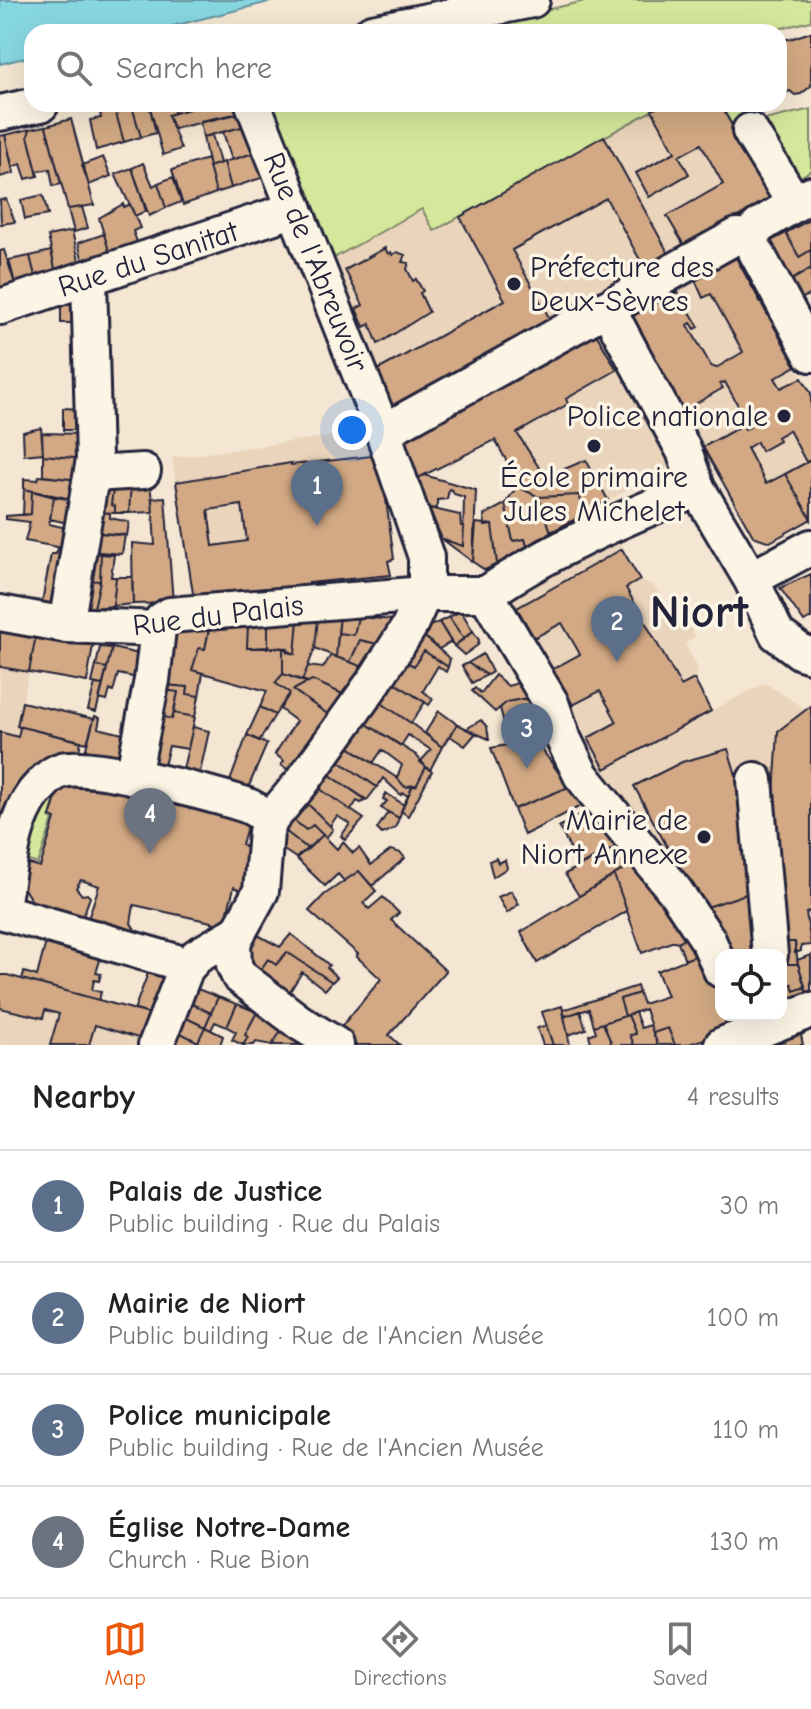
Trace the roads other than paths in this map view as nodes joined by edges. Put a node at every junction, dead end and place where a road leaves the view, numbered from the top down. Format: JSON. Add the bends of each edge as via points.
{"nodes":[{"id":1,"x":532,"y":0,"type":"edge"},
{"id":2,"x":412,"y":24,"type":"edge"},
{"id":3,"x":24,"y":108,"type":"edge"},
{"id":4,"x":256,"y":112,"type":"edge"},
{"id":5,"x":0,"y":113,"type":"edge"},
{"id":6,"x":750,"y":131,"type":"dead end"},
{"id":7,"x":803,"y":199,"type":"edge"},
{"id":8,"x":295,"y":209,"type":"junction"},
{"id":9,"x":748,"y":237,"type":"junction"},
{"id":10,"x":89,"y":279,"type":"junction"},
{"id":11,"x":0,"y":307,"type":"edge"},
{"id":12,"x":608,"y":309,"type":"junction"},
{"id":13,"x":811,"y":354,"type":"edge"},
{"id":14,"x":383,"y":432,"type":"junction"},
{"id":15,"x":143,"y":471,"type":"dead end"},
{"id":16,"x":92,"y":474,"type":"junction"},
{"id":17,"x":697,"y":488,"type":"junction"},
{"id":18,"x":811,"y":547,"type":"edge"},
{"id":19,"x":751,"y":579,"type":"junction"},
{"id":20,"x":424,"y":594,"type":"junction"},
{"id":21,"x":486,"y":594,"type":"junction"},
{"id":22,"x":0,"y":613,"type":"edge"},
{"id":23,"x":66,"y":625,"type":"junction"},
{"id":24,"x":158,"y":629,"type":"junction"},
{"id":25,"x":811,"y":655,"type":"edge"},
{"id":26,"x":133,"y":777,"type":"junction"},
{"id":27,"x":755,"y":780,"type":"dead end"},
{"id":28,"x":271,"y":819,"type":"junction"},
{"id":29,"x":0,"y":911,"type":"edge"},
{"id":30,"x":237,"y":933,"type":"junction"},
{"id":31,"x":769,"y":949,"type":"edge"},
{"id":32,"x":715,"y":956,"type":"edge"},
{"id":33,"x":186,"y":968,"type":"junction"},
{"id":34,"x":811,"y":1010,"type":"edge"},
{"id":35,"x":755,"y":1029,"type":"edge"},
{"id":36,"x":156,"y":1045,"type":"edge"},
{"id":37,"x":336,"y":1045,"type":"edge"}],
"edges":[{"from":1,"to":2,"type":"street"},
{"from":3,"to":5,"type":"street"},
{"from":4,"to":8,"type":"street","name":"Rue de l'Abreuvoir"},
{"from":6,"to":7,"type":"street"},
{"from":7,"to":9,"type":"street"},
{"from":8,"to":10,"type":"street","name":"Rue du Sanitat"},
{"from":8,"to":14,"type":"street","name":"Rue de l'Abreuvoir"},
{"from":9,"to":12,"type":"street","via":[[737,236]]},
{"from":9,"to":13,"type":"street"},
{"from":10,"to":11,"type":"street","name":"Rue du Sanitat"},
{"from":10,"to":16,"type":"street"},
{"from":12,"to":14,"type":"street"},
{"from":12,"to":17,"type":"street","via":[[684,451]]},
{"from":14,"to":20,"type":"street","name":"Rue de l'Abreuvoir","via":[[426,557]]},
{"from":15,"to":16,"type":"street"},
{"from":16,"to":23,"type":"street"},
{"from":17,"to":19,"type":"street"},
{"from":17,"to":21,"type":"street","via":[[619,521]]},
{"from":18,"to":19,"type":"street"},
{"from":19,"to":25,"type":"street","via":[[777,634]]},
{"from":20,"to":21,"type":"street","name":"Rue du Palais"},
{"from":20,"to":24,"type":"street","name":"Rue du Palais","via":[[170,615]]},
{"from":20,"to":28,"type":"street","via":[[375,680]]},
{"from":21,"to":32,"type":"street","via":[[545,692],[581,775],[675,891]]},
{"from":22,"to":23,"type":"street","name":"Rue du Palais"},
{"from":23,"to":24,"type":"street","name":"Rue du Palais"},
{"from":24,"to":26,"type":"street"},
{"from":26,"to":28,"type":"street","via":[[246,805]]},
{"from":26,"to":29,"type":"street","via":[[80,769],[61,770],[49,778],[19,823]]},
{"from":27,"to":31,"type":"street"},
{"from":28,"to":30,"type":"street","via":[[261,891]]},
{"from":29,"to":33,"type":"street"},
{"from":30,"to":33,"type":"street"},
{"from":30,"to":37,"type":"street","via":[[232,953],[239,976]]},
{"from":33,"to":36,"type":"street"},
{"from":34,"to":35,"type":"street"}]}
